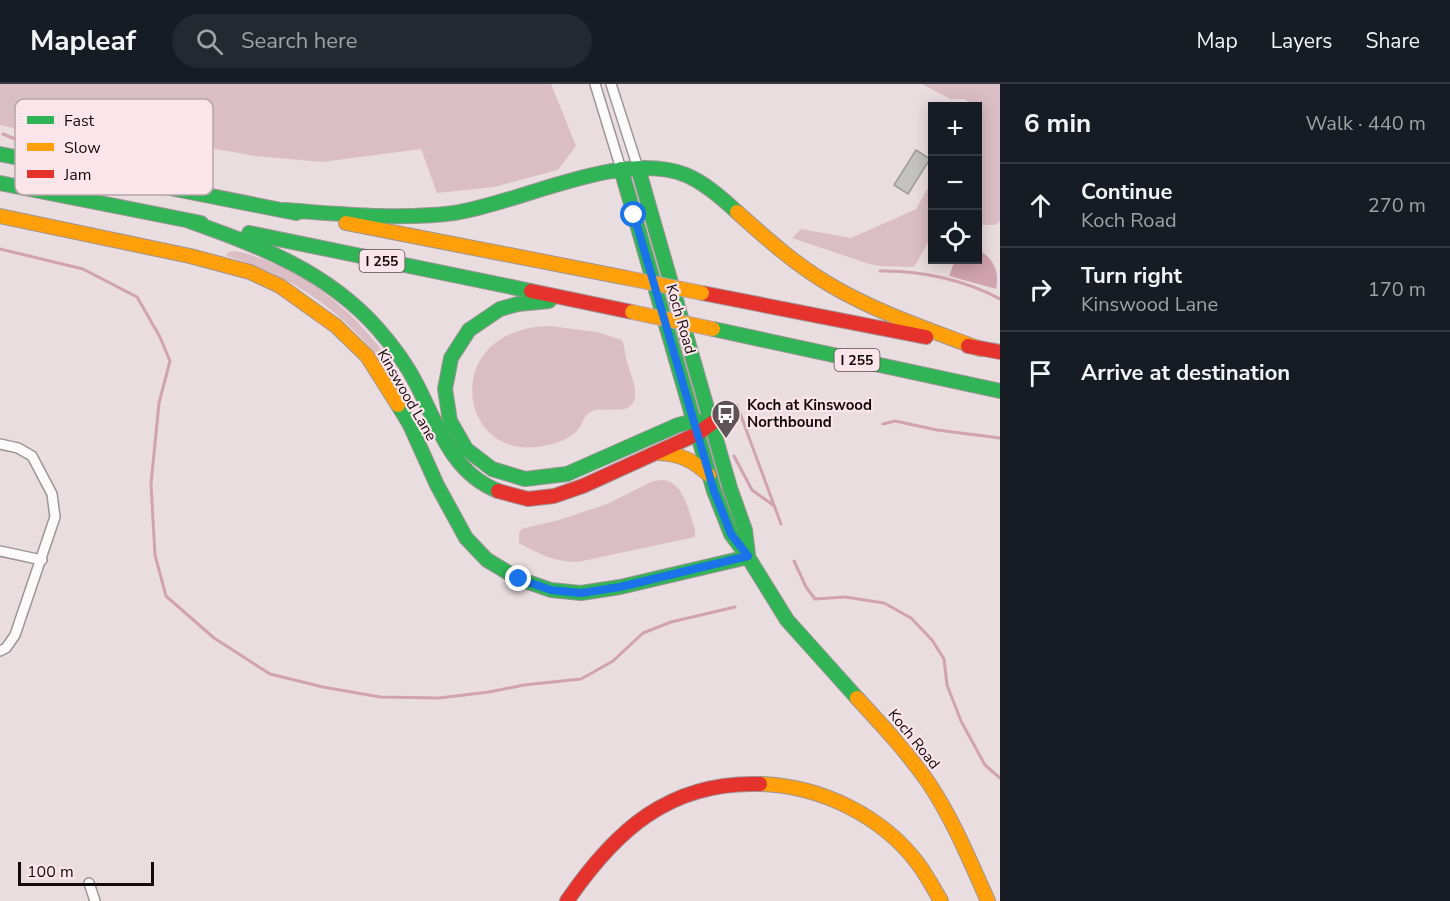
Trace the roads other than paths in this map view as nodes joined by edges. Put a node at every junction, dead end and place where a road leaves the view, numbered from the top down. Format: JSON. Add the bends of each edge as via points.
{"nodes":[{"id":1,"x":595,"y":84,"type":"edge"},
{"id":2,"x":611,"y":84,"type":"edge"},
{"id":3,"x":0,"y":154,"type":"edge"},
{"id":4,"x":15,"y":157,"type":"edge"},
{"id":5,"x":638,"y":168,"type":"junction"},
{"id":6,"x":621,"y":169,"type":"junction"},
{"id":7,"x":0,"y":183,"type":"edge"},
{"id":8,"x":15,"y":186,"type":"edge"},
{"id":9,"x":60,"y":195,"type":"edge"},
{"id":10,"x":209,"y":195,"type":"edge"},
{"id":11,"x":285,"y":210,"type":"junction"},
{"id":12,"x":0,"y":216,"type":"edge"},
{"id":13,"x":189,"y":221,"type":"junction"},
{"id":14,"x":575,"y":300,"type":"junction"},
{"id":15,"x":980,"y":348,"type":"junction"},
{"id":16,"x":1000,"y":352,"type":"edge"},
{"id":17,"x":1000,"y":391,"type":"edge"},
{"id":18,"x":712,"y":423,"type":"junction"},
{"id":19,"x":696,"y":427,"type":"junction"},
{"id":20,"x":0,"y":444,"type":"edge"},
{"id":21,"x":653,"y":453,"type":"junction"},
{"id":22,"x":710,"y":475,"type":"junction"},
{"id":23,"x":0,"y":551,"type":"edge"},
{"id":24,"x":748,"y":556,"type":"junction"},
{"id":25,"x":42,"y":560,"type":"junction"},
{"id":26,"x":0,"y":651,"type":"edge"},
{"id":27,"x":89,"y":883,"type":"dead end"},
{"id":28,"x":95,"y":901,"type":"edge"},
{"id":29,"x":567,"y":901,"type":"edge"},
{"id":30,"x":941,"y":901,"type":"edge"},
{"id":31,"x":988,"y":901,"type":"edge"}],
"edges":[{"from":1,"to":6,"type":"street","name":"Koch Road"},
{"from":2,"to":5,"type":"street","name":"Koch Road"},
{"from":3,"to":4,"type":"main road","number":"I 255"},
{"from":5,"to":6,"type":"main road"},
{"from":5,"to":15,"type":"main road","via":[[673,171],[696,180],[829,285],[893,316]]},
{"from":5,"to":18,"type":"main road","name":"Koch Road"},
{"from":6,"to":11,"type":"main road","via":[[489,206],[443,214],[398,216]]},
{"from":6,"to":19,"type":"main road","name":"Koch Road"},
{"from":7,"to":8,"type":"main road","number":"I 255"},
{"from":9,"to":13,"type":"main road","number":"I 255"},
{"from":10,"to":11,"type":"main road","number":"I 255"},
{"from":11,"to":15,"type":"main road","number":"I 255","bridge":true},
{"from":12,"to":24,"type":"main road","name":"Kinswood Lane","via":[[250,272],[305,303],[367,356],[410,425],[466,538],[488,560],[519,579],[551,590],[581,593]]},
{"from":13,"to":14,"type":"main road","number":"I 255"},
{"from":13,"to":21,"type":"main road","via":[[280,256],[316,275],[348,299],[401,359],[452,456],[463,470],[486,486],[515,497],[547,498]]},
{"from":14,"to":17,"type":"main road","number":"I 255","bridge":true},
{"from":14,"to":19,"type":"main road","via":[[527,302],[500,309],[478,321],[461,339],[449,363],[446,404],[454,430],[469,453],[507,477],[538,481],[567,474],[678,425]]},
{"from":15,"to":16,"type":"main road","number":"I 255"},
{"from":18,"to":19,"type":"main road"},
{"from":18,"to":24,"type":"main road","name":"Koch Road","via":[[745,530]]},
{"from":19,"to":21,"type":"main road"},
{"from":19,"to":22,"type":"main road","name":"Koch Road"},
{"from":20,"to":25,"type":"street","via":[[32,456],[52,494],[55,517]]},
{"from":21,"to":22,"type":"main road","via":[[686,456]]},
{"from":22,"to":24,"type":"main road","name":"Koch Road","via":[[721,513]]},
{"from":23,"to":25,"type":"street"},
{"from":24,"to":31,"type":"main road","name":"Koch Road","via":[[803,640],[913,762],[953,825]]},
{"from":25,"to":26,"type":"street","via":[[15,635]]},
{"from":27,"to":28,"type":"street"},
{"from":29,"to":30,"type":"main road","via":[[605,849],[646,815],[689,794],[746,783],[805,789],[862,812],[904,845]]}]}
